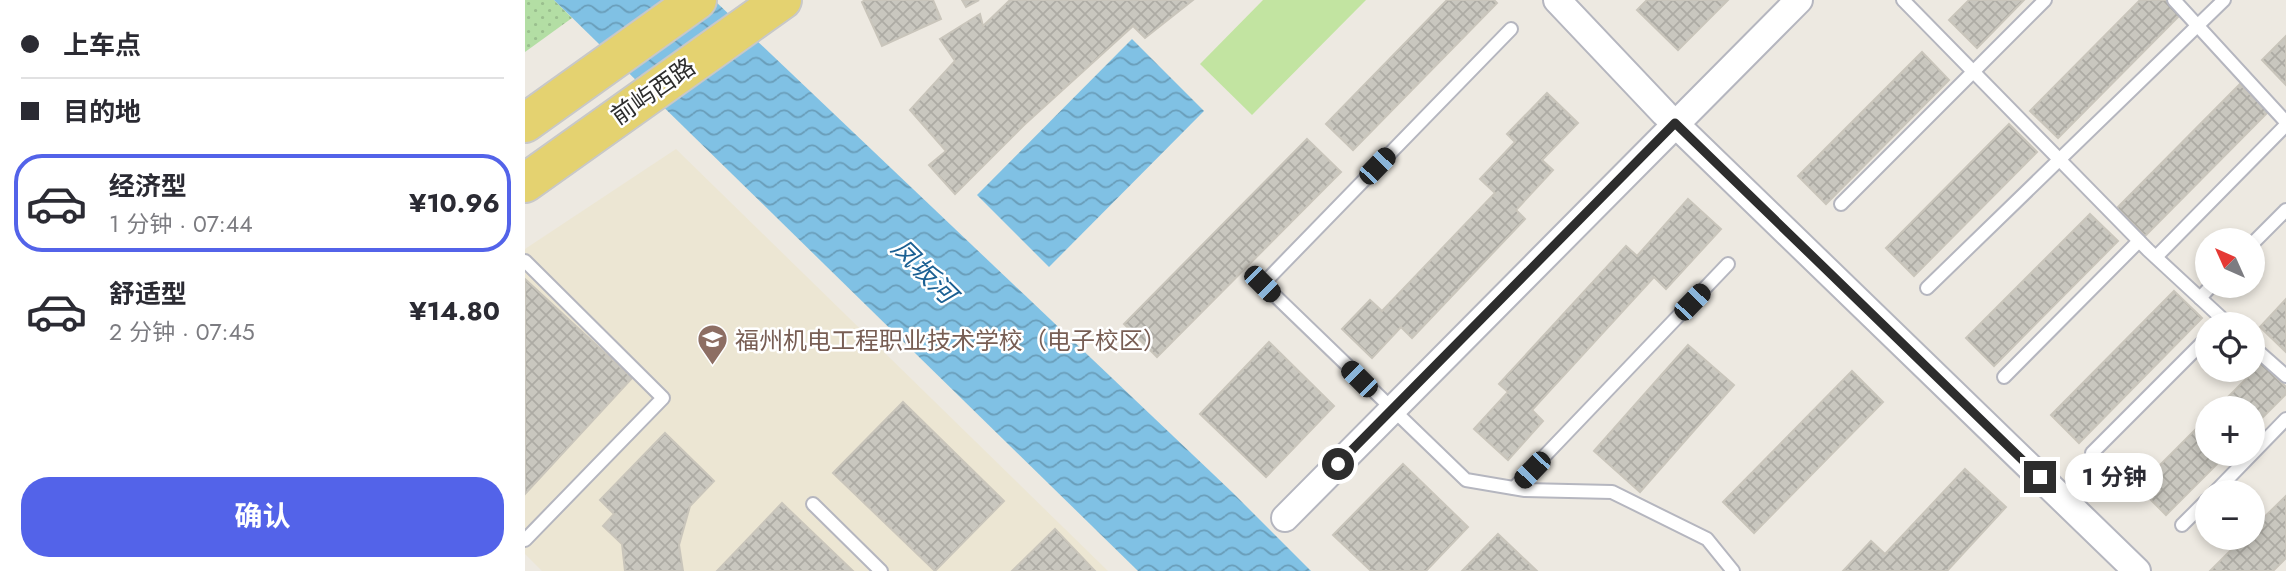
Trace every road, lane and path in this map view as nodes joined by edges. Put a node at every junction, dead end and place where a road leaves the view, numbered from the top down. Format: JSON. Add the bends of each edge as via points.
{"nodes":[{"id":1,"x":697,"y":0,"type":"edge"},
{"id":2,"x":1557,"y":0,"type":"edge"},
{"id":3,"x":1799,"y":0,"type":"edge"},
{"id":4,"x":1903,"y":0,"type":"edge"},
{"id":5,"x":2045,"y":0,"type":"edge"},
{"id":6,"x":2174,"y":0,"type":"edge"},
{"id":7,"x":2224,"y":0,"type":"edge"},
{"id":8,"x":771,"y":8,"type":"edge"},
{"id":9,"x":2197,"y":23,"type":"junction"},
{"id":10,"x":1511,"y":29,"type":"dead end"},
{"id":11,"x":1973,"y":72,"type":"junction"},
{"id":12,"x":525,"y":123,"type":"edge"},
{"id":13,"x":1675,"y":123,"type":"junction"},
{"id":14,"x":2286,"y":124,"type":"edge"},
{"id":15,"x":2059,"y":159,"type":"junction"},
{"id":16,"x":525,"y":183,"type":"edge"},
{"id":17,"x":1841,"y":204,"type":"dead end"},
{"id":18,"x":2286,"y":210,"type":"edge"},
{"id":19,"x":2265,"y":231,"type":"edge"},
{"id":20,"x":2139,"y":241,"type":"junction"},
{"id":21,"x":2156,"y":257,"type":"junction"},
{"id":22,"x":525,"y":261,"type":"edge"},
{"id":23,"x":1728,"y":264,"type":"dead end"},
{"id":24,"x":1927,"y":288,"type":"dead end"},
{"id":25,"x":2195,"y":293,"type":"edge"},
{"id":26,"x":2200,"y":298,"type":"edge"},
{"id":27,"x":2214,"y":312,"type":"edge"},
{"id":28,"x":2195,"y":350,"type":"edge"},
{"id":29,"x":2265,"y":357,"type":"edge"},
{"id":30,"x":2286,"y":376,"type":"edge"},
{"id":31,"x":2004,"y":377,"type":"dead end"},
{"id":32,"x":1391,"y":411,"type":"junction"},
{"id":33,"x":2286,"y":419,"type":"edge"},
{"id":34,"x":2092,"y":453,"type":"dead end"},
{"id":35,"x":2227,"y":480,"type":"edge"},
{"id":36,"x":1514,"y":488,"type":"junction"},
{"id":37,"x":813,"y":504,"type":"dead end"},
{"id":38,"x":2195,"y":512,"type":"edge"},
{"id":39,"x":1285,"y":518,"type":"dead end"},
{"id":40,"x":2182,"y":525,"type":"dead end"},
{"id":41,"x":525,"y":540,"type":"edge"},
{"id":42,"x":881,"y":571,"type":"edge"},
{"id":43,"x":1733,"y":571,"type":"edge"},
{"id":44,"x":2137,"y":571,"type":"edge"}],
"edges":[{"from":1,"to":12,"type":"main road","name":"前屿西路"},
{"from":2,"to":13,"type":"street"},
{"from":3,"to":13,"type":"street"},
{"from":4,"to":11,"type":"lane"},
{"from":5,"to":11,"type":"lane"},
{"from":6,"to":9,"type":"lane"},
{"from":7,"to":9,"type":"lane"},
{"from":8,"to":16,"type":"main road","name":"前屿西路"},
{"from":9,"to":14,"type":"lane"},
{"from":9,"to":15,"type":"lane"},
{"from":10,"to":32,"type":"lane","via":[[1262,284]]},
{"from":11,"to":15,"type":"lane"},
{"from":11,"to":17,"type":"lane"},
{"from":13,"to":32,"type":"street"},
{"from":13,"to":44,"type":"street"},
{"from":14,"to":21,"type":"lane"},
{"from":15,"to":20,"type":"lane"},
{"from":15,"to":24,"type":"lane"},
{"from":18,"to":19,"type":"lane"},
{"from":20,"to":21,"type":"lane"},
{"from":20,"to":31,"type":"lane"},
{"from":21,"to":25,"type":"lane"},
{"from":22,"to":41,"type":"lane","via":[[663,398]]},
{"from":23,"to":36,"type":"lane"},
{"from":26,"to":27,"type":"lane"},
{"from":28,"to":34,"type":"lane"},
{"from":29,"to":30,"type":"lane"},
{"from":32,"to":36,"type":"lane","via":[[1466,480]]},
{"from":32,"to":39,"type":"street"},
{"from":33,"to":35,"type":"lane"},
{"from":36,"to":43,"type":"lane","via":[[1612,492],[1707,539]]},
{"from":37,"to":42,"type":"lane"},
{"from":38,"to":40,"type":"lane"}]}
